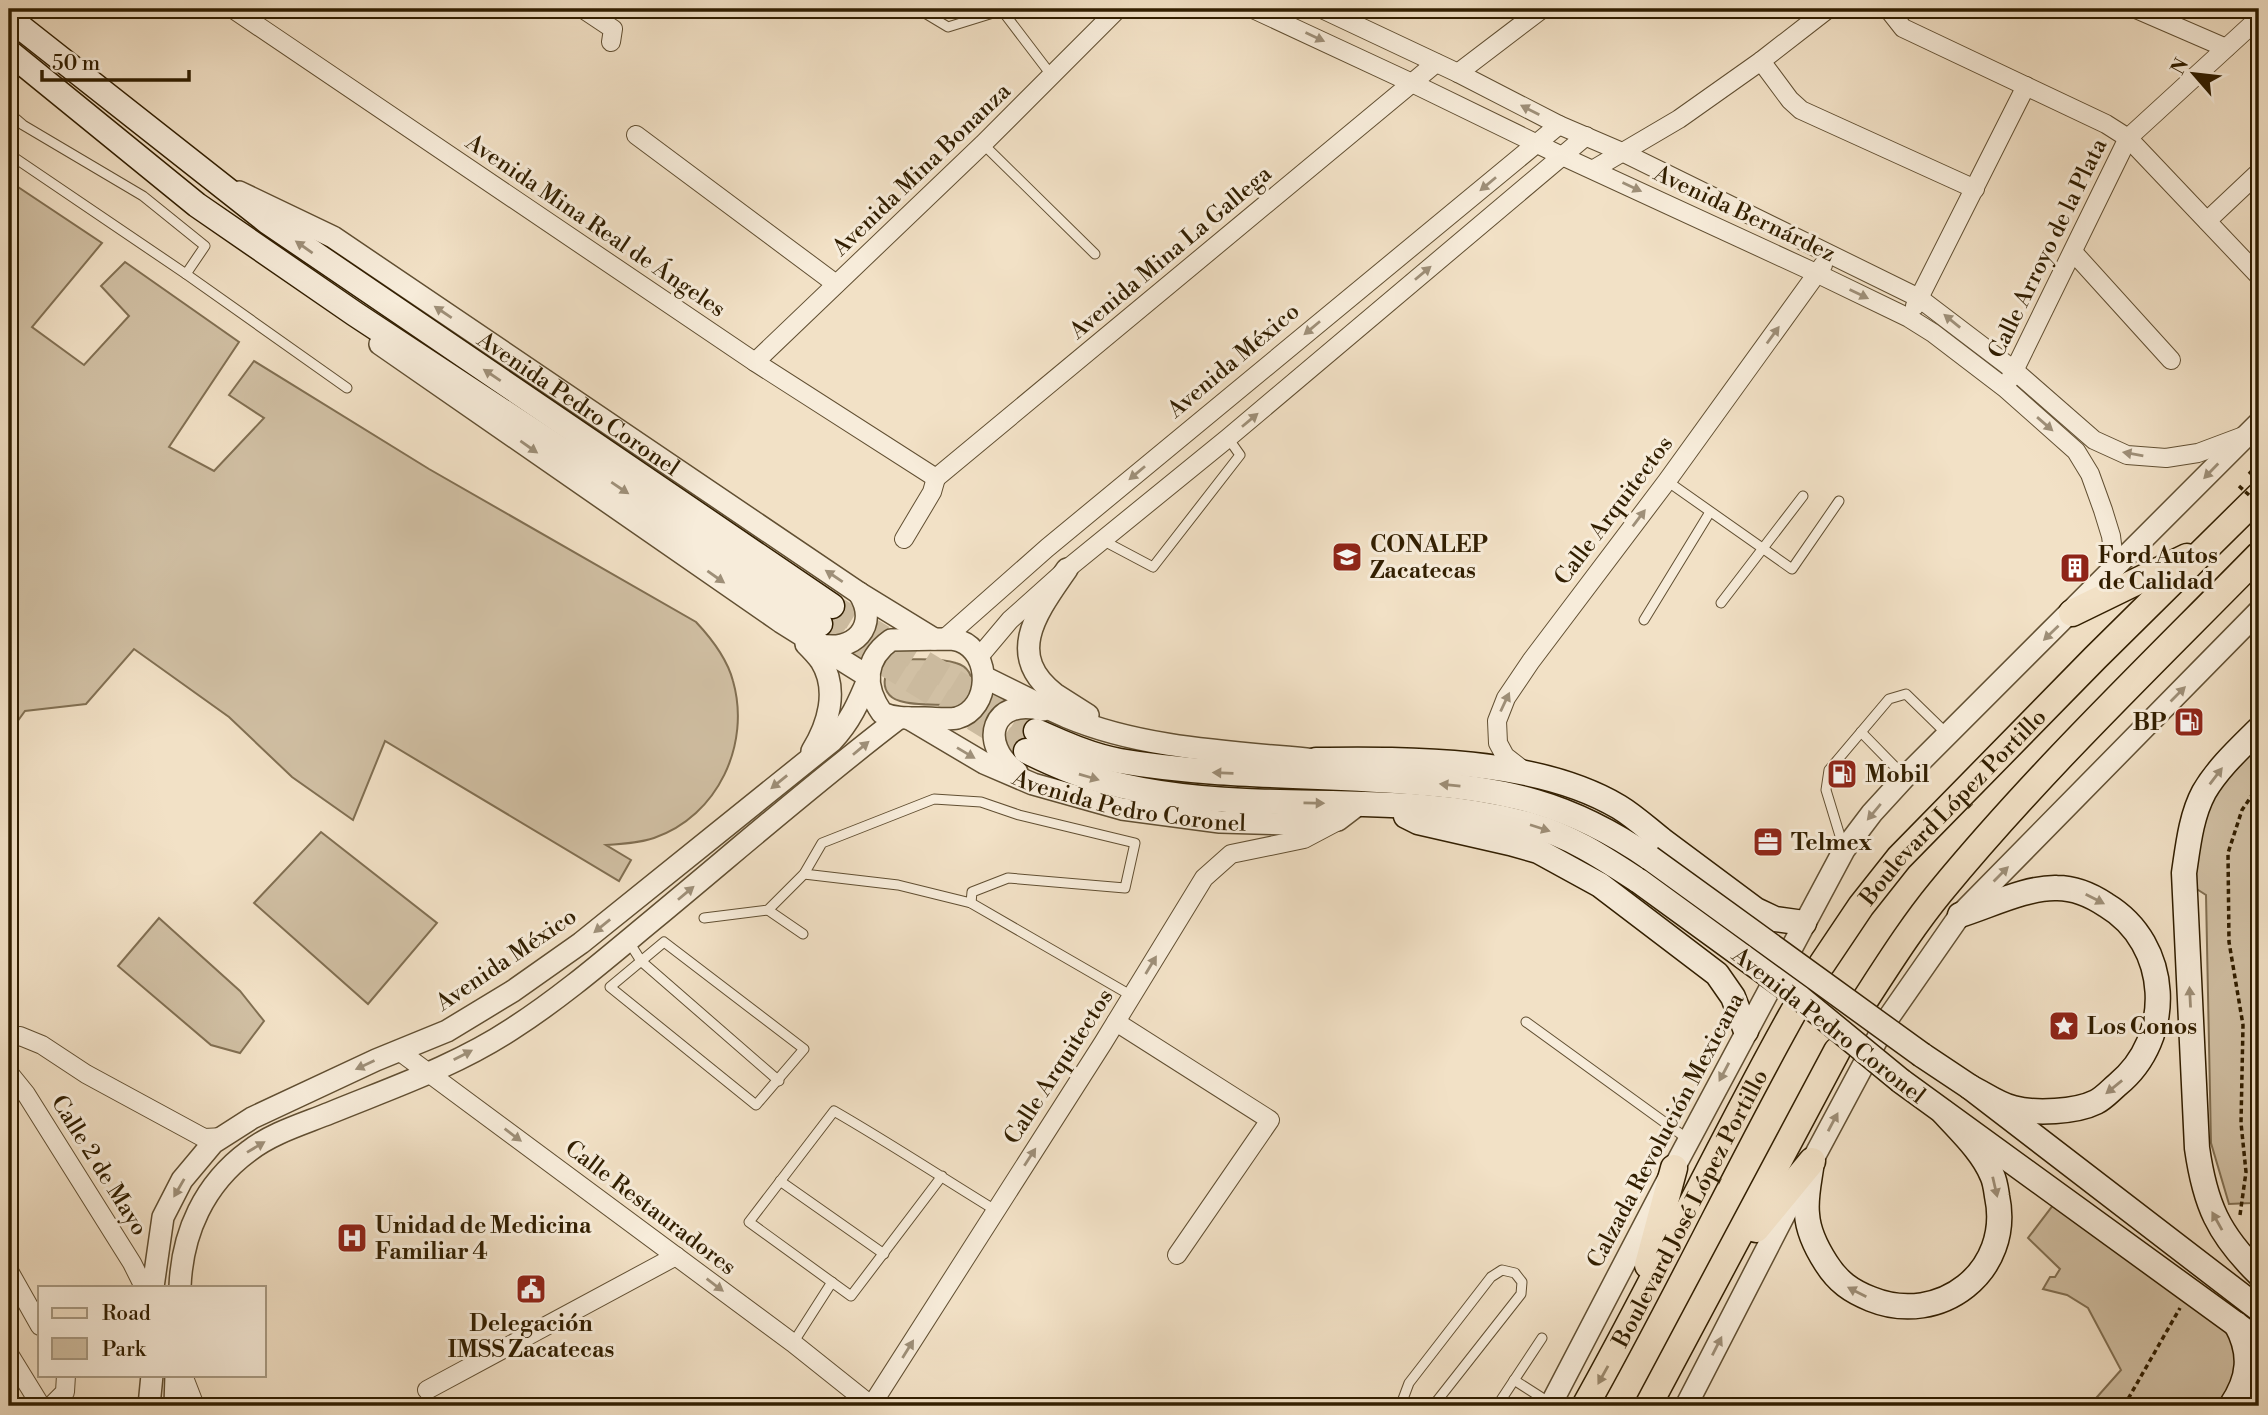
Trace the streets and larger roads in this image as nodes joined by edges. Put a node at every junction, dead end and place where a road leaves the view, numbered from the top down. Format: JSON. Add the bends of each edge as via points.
{"nodes":[{"id":1,"x":233,"y":9,"type":"edge"},
{"id":2,"x":583,"y":9,"type":"edge"},
{"id":3,"x":1118,"y":9,"type":"edge"},
{"id":4,"x":1253,"y":9,"type":"edge"},
{"id":5,"x":1322,"y":9,"type":"edge"},
{"id":6,"x":1542,"y":9,"type":"edge"},
{"id":7,"x":1828,"y":9,"type":"edge"},
{"id":8,"x":1888,"y":9,"type":"edge"},
{"id":9,"x":2136,"y":9,"type":"edge"},
{"id":10,"x":9,"y":18,"type":"edge"},
{"id":11,"x":2259,"y":18,"type":"edge"},
{"id":12,"x":611,"y":42,"type":"dead end"},
{"id":13,"x":9,"y":48,"type":"edge"},
{"id":14,"x":2226,"y":48,"type":"junction"},
{"id":15,"x":1761,"y":61,"type":"junction"},
{"id":16,"x":1436,"y":63,"type":"junction"},
{"id":17,"x":1458,"y":73,"type":"junction"},
{"id":18,"x":1412,"y":83,"type":"junction"},
{"id":19,"x":2026,"y":86,"type":"junction"},
{"id":20,"x":98,"y":89,"type":"junction"},
{"id":21,"x":1559,"y":125,"type":"junction"},
{"id":22,"x":636,"y":135,"type":"dead end"},
{"id":23,"x":1586,"y":136,"type":"junction"},
{"id":24,"x":2127,"y":138,"type":"junction"},
{"id":25,"x":1537,"y":143,"type":"junction"},
{"id":26,"x":1622,"y":152,"type":"junction"},
{"id":27,"x":1562,"y":156,"type":"junction"},
{"id":28,"x":1594,"y":169,"type":"junction"},
{"id":29,"x":2259,"y":173,"type":"edge"},
{"id":30,"x":215,"y":181,"type":"junction"},
{"id":31,"x":1975,"y":189,"type":"junction"},
{"id":32,"x":197,"y":205,"type":"junction"},
{"id":33,"x":2207,"y":220,"type":"junction"},
{"id":34,"x":1829,"y":253,"type":"junction"},
{"id":35,"x":2074,"y":253,"type":"junction"},
{"id":36,"x":1818,"y":274,"type":"junction"},
{"id":37,"x":2259,"y":276,"type":"edge"},
{"id":38,"x":836,"y":284,"type":"junction"},
{"id":39,"x":1919,"y":298,"type":"junction"},
{"id":40,"x":1909,"y":318,"type":"junction"},
{"id":41,"x":2171,"y":360,"type":"dead end"},
{"id":42,"x":755,"y":362,"type":"junction"},
{"id":43,"x":2015,"y":371,"type":"junction"},
{"id":44,"x":2005,"y":388,"type":"junction"},
{"id":45,"x":2253,"y":429,"type":"edge"},
{"id":46,"x":936,"y":478,"type":"junction"},
{"id":47,"x":2249,"y":485,"type":"edge"},
{"id":48,"x":904,"y":539,"type":"dead end"},
{"id":49,"x":2207,"y":547,"type":"junction"},
{"id":50,"x":2259,"y":555,"type":"edge"},
{"id":51,"x":2115,"y":568,"type":"junction"},
{"id":52,"x":1067,"y":569,"type":"junction"},
{"id":53,"x":859,"y":593,"type":"junction"},
{"id":54,"x":2259,"y":611,"type":"edge"},
{"id":55,"x":2072,"y":612,"type":"junction"},
{"id":56,"x":781,"y":622,"type":"junction"},
{"id":57,"x":819,"y":623,"type":"junction"},
{"id":58,"x":939,"y":639,"type":"junction"},
{"id":59,"x":981,"y":668,"type":"junction"},
{"id":60,"x":869,"y":677,"type":"junction"},
{"id":61,"x":904,"y":718,"type":"junction"},
{"id":62,"x":1069,"y":718,"type":"junction"},
{"id":63,"x":2259,"y":729,"type":"edge"},
{"id":64,"x":1113,"y":731,"type":"junction"},
{"id":65,"x":807,"y":760,"type":"junction"},
{"id":66,"x":1316,"y":760,"type":"junction"},
{"id":67,"x":1534,"y":775,"type":"junction"},
{"id":68,"x":1375,"y":779,"type":"junction"},
{"id":69,"x":1033,"y":784,"type":"junction"},
{"id":70,"x":1371,"y":805,"type":"junction"},
{"id":71,"x":1338,"y":820,"type":"junction"},
{"id":72,"x":1960,"y":915,"type":"junction"},
{"id":73,"x":1768,"y":916,"type":"junction"},
{"id":74,"x":1804,"y":923,"type":"junction"},
{"id":75,"x":1822,"y":964,"type":"dead end"},
{"id":76,"x":1723,"y":981,"type":"junction"},
{"id":77,"x":1865,"y":1000,"type":"dead end"},
{"id":78,"x":1794,"y":1011,"type":"dead end"},
{"id":79,"x":1116,"y":1022,"type":"junction"},
{"id":80,"x":1746,"y":1031,"type":"junction"},
{"id":81,"x":9,"y":1039,"type":"edge"},
{"id":82,"x":399,"y":1051,"type":"junction"},
{"id":83,"x":1837,"y":1051,"type":"dead end"},
{"id":84,"x":9,"y":1073,"type":"edge"},
{"id":85,"x":429,"y":1073,"type":"junction"},
{"id":86,"x":1970,"y":1087,"type":"junction"},
{"id":87,"x":1943,"y":1112,"type":"junction"},
{"id":88,"x":224,"y":1136,"type":"junction"},
{"id":89,"x":1812,"y":1161,"type":"junction"},
{"id":90,"x":1674,"y":1168,"type":"junction"},
{"id":91,"x":1177,"y":1255,"type":"dead end"},
{"id":92,"x":676,"y":1256,"type":"junction"},
{"id":93,"x":9,"y":1271,"type":"edge"},
{"id":94,"x":1719,"y":1273,"type":"junction"},
{"id":95,"x":2259,"y":1274,"type":"edge"},
{"id":96,"x":144,"y":1286,"type":"edge"},
{"id":97,"x":153,"y":1286,"type":"edge"},
{"id":98,"x":180,"y":1286,"type":"edge"},
{"id":99,"x":2259,"y":1309,"type":"edge"},
{"id":100,"x":38,"y":1322,"type":"edge"},
{"id":101,"x":2235,"y":1323,"type":"junction"},
{"id":102,"x":2259,"y":1341,"type":"edge"},
{"id":103,"x":1621,"y":1343,"type":"junction"},
{"id":104,"x":9,"y":1354,"type":"edge"},
{"id":105,"x":66,"y":1376,"type":"edge"},
{"id":106,"x":152,"y":1376,"type":"edge"},
{"id":107,"x":176,"y":1376,"type":"edge"},
{"id":108,"x":183,"y":1376,"type":"edge"},
{"id":109,"x":427,"y":1390,"type":"dead end"},
{"id":110,"x":1551,"y":1405,"type":"edge"},
{"id":111,"x":41,"y":1406,"type":"edge"},
{"id":112,"x":51,"y":1406,"type":"edge"},
{"id":113,"x":149,"y":1406,"type":"edge"},
{"id":114,"x":175,"y":1406,"type":"edge"},
{"id":115,"x":195,"y":1406,"type":"edge"},
{"id":116,"x":871,"y":1406,"type":"edge"},
{"id":117,"x":1585,"y":1406,"type":"edge"},
{"id":118,"x":1648,"y":1406,"type":"edge"},
{"id":119,"x":1686,"y":1406,"type":"edge"},
{"id":120,"x":2231,"y":1406,"type":"edge"}],
"edges":[{"from":1,"to":42,"type":"street","name":"Avenida Mina Real de Ángeles"},
{"from":2,"to":12,"type":"street","via":[[613,29]]},
{"from":3,"to":38,"type":"street","name":"Avenida Mina Bonanza"},
{"from":4,"to":18,"type":"street","name":"Avenida Bernárdez","one_way":true},
{"from":5,"to":16,"type":"street","name":"Avenida Bernárdez"},
{"from":6,"to":17,"type":"street"},
{"from":7,"to":15,"type":"street"},
{"from":8,"to":19,"type":"street","via":[[1903,28]]},
{"from":9,"to":14,"type":"street"},
{"from":10,"to":20,"type":"main road","name":"Avenida Pedro Coronel"},
{"from":11,"to":14,"type":"street","name":"Calle Arroyo de la Plata"},
{"from":13,"to":20,"type":"main road"},
{"from":13,"to":32,"type":"main road","name":"Avenida Pedro Coronel"},
{"from":14,"to":24,"type":"street","name":"Calle Arroyo de la Plata"},
{"from":15,"to":26,"type":"street","via":[[1679,119]]},
{"from":15,"to":31,"type":"street","via":[[1801,110]]},
{"from":16,"to":17,"type":"street","name":"Avenida Bernárdez"},
{"from":16,"to":18,"type":"street","name":"Avenida Mina La Gallega"},
{"from":21,"to":17,"type":"street","name":"Avenida Bernárdez","one_way":true},
{"from":18,"to":25,"type":"street","name":"Avenida Bernárdez"},
{"from":18,"to":46,"type":"street","name":"Avenida Mina La Gallega"},
{"from":19,"to":24,"type":"street"},
{"from":19,"to":31,"type":"street"},
{"from":20,"to":30,"type":"main road","name":"Avenida Pedro Coronel"},
{"from":21,"to":23,"type":"street","name":"Avenida Bernárdez"},
{"from":21,"to":25,"type":"street","name":"Avenida México"},
{"from":22,"to":38,"type":"street"},
{"from":23,"to":26,"type":"street","name":"Avenida Bernárdez"},
{"from":23,"to":27,"type":"street"},
{"from":24,"to":33,"type":"street"},
{"from":24,"to":35,"type":"street","name":"Calle Arroyo de la Plata"},
{"from":25,"to":27,"type":"street","name":"Avenida Bernárdez"},
{"from":25,"to":58,"type":"street","name":"Avenida México","one_way":true},
{"from":26,"to":28,"type":"street"},
{"from":26,"to":34,"type":"street","name":"Avenida Bernárdez"},
{"from":27,"to":28,"type":"street","name":"Avenida Bernárdez"},
{"from":52,"to":27,"type":"street","one_way":true},
{"from":28,"to":36,"type":"street","name":"Avenida Bernárdez","one_way":true},
{"from":29,"to":33,"type":"street"},
{"from":53,"to":30,"type":"street","name":"Avenida Pedro Coronel","one_way":true,"via":[[333,237]]},
{"from":57,"to":30,"type":"main road","name":"Avenida Pedro Coronel","one_way":true},
{"from":31,"to":39,"type":"street"},
{"from":32,"to":56,"type":"street","name":"Avenida Pedro Coronel","one_way":true,"via":[[281,275]]},
{"from":32,"to":57,"type":"main road","name":"Avenida Pedro Coronel","one_way":true},
{"from":33,"to":37,"type":"street"},
{"from":34,"to":36,"type":"street","name":"Calle Arquitectos"},
{"from":34,"to":39,"type":"street","name":"Avenida Bernárdez"},
{"from":35,"to":41,"type":"street"},
{"from":35,"to":43,"type":"street","name":"Calle Arroyo de la Plata"},
{"from":36,"to":40,"type":"street","name":"Avenida Bernárdez","one_way":true},
{"from":67,"to":36,"type":"street","name":"Calle Arquitectos","one_way":true,"via":[[1504,756],[1498,743],[1497,721],[1506,698]]},
{"from":38,"to":42,"type":"street","name":"Avenida Mina Bonanza"},
{"from":39,"to":40,"type":"street"},
{"from":43,"to":39,"type":"street","name":"Avenida Bernárdez","one_way":true},
{"from":40,"to":44,"type":"street","name":"Avenida Bernárdez"},
{"from":42,"to":46,"type":"street","name":"Avenida Mina Real de Ángeles"},
{"from":43,"to":44,"type":"street","name":"Calle Arroyo de la Plata"},
{"from":45,"to":43,"type":"street","name":"Avenida Bernárdez","one_way":true,"via":[[2198,453],[2166,458],[2127,455],[2094,440]]},
{"from":44,"to":51,"type":"street","name":"Avenida Bernárdez","one_way":true,"via":[[2076,451],[2103,510]]},
{"from":45,"to":51,"type":"street","name":"Calzada Revolución Mexicana","one_way":true},
{"from":46,"to":48,"type":"street"},
{"from":47,"to":49,"type":"main road"},
{"from":49,"to":55,"type":"main road"},
{"from":49,"to":75,"type":"main road","name":"Boulevard López Portillo","via":[[1899,858]]},
{"from":50,"to":77,"type":"main road","name":"Boulevard López Portillo","via":[[2007,815],[1940,892]]},
{"from":51,"to":55,"type":"street","name":"Calzada Revolución Mexicana"},
{"from":52,"to":59,"type":"street","via":[[1010,620]]},
{"from":52,"to":64,"type":"street","via":[[1029,634],[1031,663],[1055,693]]},
{"from":53,"to":57,"type":"street","via":[[868,611],[858,637],[833,648],[819,645]]},
{"from":53,"to":58,"type":"street","name":"Avenida Pedro Coronel"},
{"from":72,"to":54,"type":"street","one_way":true},
{"from":55,"to":74,"type":"street","name":"Calzada Revolución Mexicana","one_way":true,"via":[[1872,813],[1844,850]]},
{"from":56,"to":57,"type":"street","name":"Avenida Pedro Coronel"},
{"from":56,"to":65,"type":"street","via":[[821,661],[829,684],[830,709],[823,734]]},
{"from":57,"to":60,"type":"street","name":"Avenida Pedro Coronel"},
{"from":58,"to":59,"type":"street","via":[[959,640],[969,646]]},
{"from":58,"to":60,"type":"street","via":[[891,640],[876,655]]},
{"from":59,"to":61,"type":"street","via":[[980,696],[957,718]]},
{"from":59,"to":62,"type":"street","name":"Avenida Pedro Coronel"},
{"from":60,"to":61,"type":"street","via":[[870,693],[882,713]]},
{"from":60,"to":65,"type":"street","name":"Avenida México","via":[[845,727]]},
{"from":61,"to":69,"type":"street","name":"Avenida Pedro Coronel","one_way":true,"via":[[984,763]]},
{"from":85,"to":61,"type":"street","one_way":true,"via":[[511,1030]]},
{"from":62,"to":64,"type":"street","name":"Avenida Pedro Coronel"},
{"from":62,"to":69,"type":"street","via":[[1019,707],[1010,709],[996,727],[996,750],[1002,760]]},
{"from":95,"to":63,"type":"main road","one_way":true,"via":[[2228,1240],[2211,1210],[2201,1176],[2184,873],[2191,830],[2204,792]]},
{"from":64,"to":66,"type":"street","name":"Avenida Pedro Coronel","via":[[1184,746]]},
{"from":65,"to":82,"type":"street","name":"Avenida México","one_way":true,"via":[[581,943],[447,1031]]},
{"from":66,"to":67,"type":"main road","via":[[1419,760]]},
{"from":66,"to":68,"type":"street","name":"Avenida Pedro Coronel"},
{"from":67,"to":73,"type":"main road","via":[[1589,792],[1620,808]]},
{"from":68,"to":70,"type":"main road","name":"Avenida Pedro Coronel","one_way":true,"via":[[1195,772],[1031,741],[1091,778],[1244,801]]},
{"from":86,"to":68,"type":"main road","name":"Avenida Pedro Coronel","one_way":true,"bridge":true,"via":[[1650,858],[1598,826],[1534,801],[1460,786]]},
{"from":69,"to":71,"type":"street","name":"Avenida Pedro Coronel","via":[[1122,809],[1175,818],[1252,824]]},
{"from":70,"to":71,"type":"street"},
{"from":70,"to":76,"type":"main road","via":[[1418,822],[1538,851],[1600,885]]},
{"from":70,"to":87,"type":"main road","name":"Avenida Pedro Coronel","one_way":true,"bridge":true,"via":[[1486,815],[1531,825],[1580,845],[1639,881],[1800,998]]},
{"from":79,"to":71,"type":"street","name":"Calle Arquitectos","one_way":true,"via":[[1204,878],[1231,854],[1304,839]]},
{"from":72,"to":86,"type":"main road","one_way":true,"via":[[2037,889],[2074,890],[2129,921],[2143,939],[2157,978],[2156,1017],[2146,1050],[2131,1073],[2097,1102],[2050,1112],[2012,1108]]},
{"from":89,"to":72,"type":"street","one_way":true,"via":[[1889,1017]]},
{"from":73,"to":74,"type":"main road"},
{"from":73,"to":76,"type":"main road","via":[[1762,941],[1746,963]]},
{"from":74,"to":80,"type":"street","name":"Calzada Revolución Mexicana"},
{"from":76,"to":80,"type":"main road"},
{"from":78,"to":103,"type":"main road","name":"Boulevard José López Portillo"},
{"from":79,"to":91,"type":"street","via":[[1270,1120]]},
{"from":116,"to":79,"type":"street","name":"Calle Arquitectos","one_way":true},
{"from":80,"to":90,"type":"street","name":"Calzada Revolución Mexicana","one_way":true},
{"from":81,"to":88,"type":"street","via":[[20,1036],[42,1045],[204,1138]]},
{"from":82,"to":85,"type":"street","name":"Calle Restauradores"},
{"from":82,"to":88,"type":"street","name":"Avenida México","one_way":true,"via":[[252,1118]]},
{"from":83,"to":94,"type":"main road"},
{"from":84,"to":96,"type":"street","name":"Calle 2 de Mayo"},
{"from":85,"to":92,"type":"street","name":"Calle Restauradores","one_way":true},
{"from":98,"to":85,"type":"street","one_way":true,"via":[[181,1258],[199,1210],[212,1188],[249,1150]]},
{"from":86,"to":99,"type":"main road","name":"Avenida Pedro Coronel"},
{"from":87,"to":89,"type":"main road","one_way":true,"via":[[1993,1176],[2000,1220],[1998,1236],[1982,1269],[1954,1296],[1931,1305],[1887,1306],[1836,1279],[1817,1249],[1807,1214]]},
{"from":87,"to":101,"type":"main road","name":"Avenida Pedro Coronel"},
{"from":88,"to":97,"type":"street","name":"Avenida México","one_way":true,"via":[[182,1180],[163,1217]]},
{"from":89,"to":94,"type":"main road"},
{"from":119,"to":89,"type":"street","one_way":true},
{"from":90,"to":103,"type":"main road","via":[[1653,1252]]},
{"from":90,"to":110,"type":"street","name":"Calzada Revolución Mexicana"},
{"from":92,"to":109,"type":"street"},
{"from":92,"to":116,"type":"street","name":"Calle Restauradores","one_way":true},
{"from":93,"to":100,"type":"street"},
{"from":94,"to":118,"type":"main road"},
{"from":101,"to":102,"type":"main road","name":"Avenida Pedro Coronel"},
{"from":101,"to":120,"type":"main road","via":[[2245,1339],[2248,1361]]},
{"from":103,"to":117,"type":"main road","name":"Boulevard José López Portillo","one_way":true},
{"from":104,"to":111,"type":"street"},
{"from":105,"to":112,"type":"street","via":[[65,1392]]},
{"from":106,"to":113,"type":"street"},
{"from":107,"to":114,"type":"street"},
{"from":108,"to":115,"type":"street"}]}
